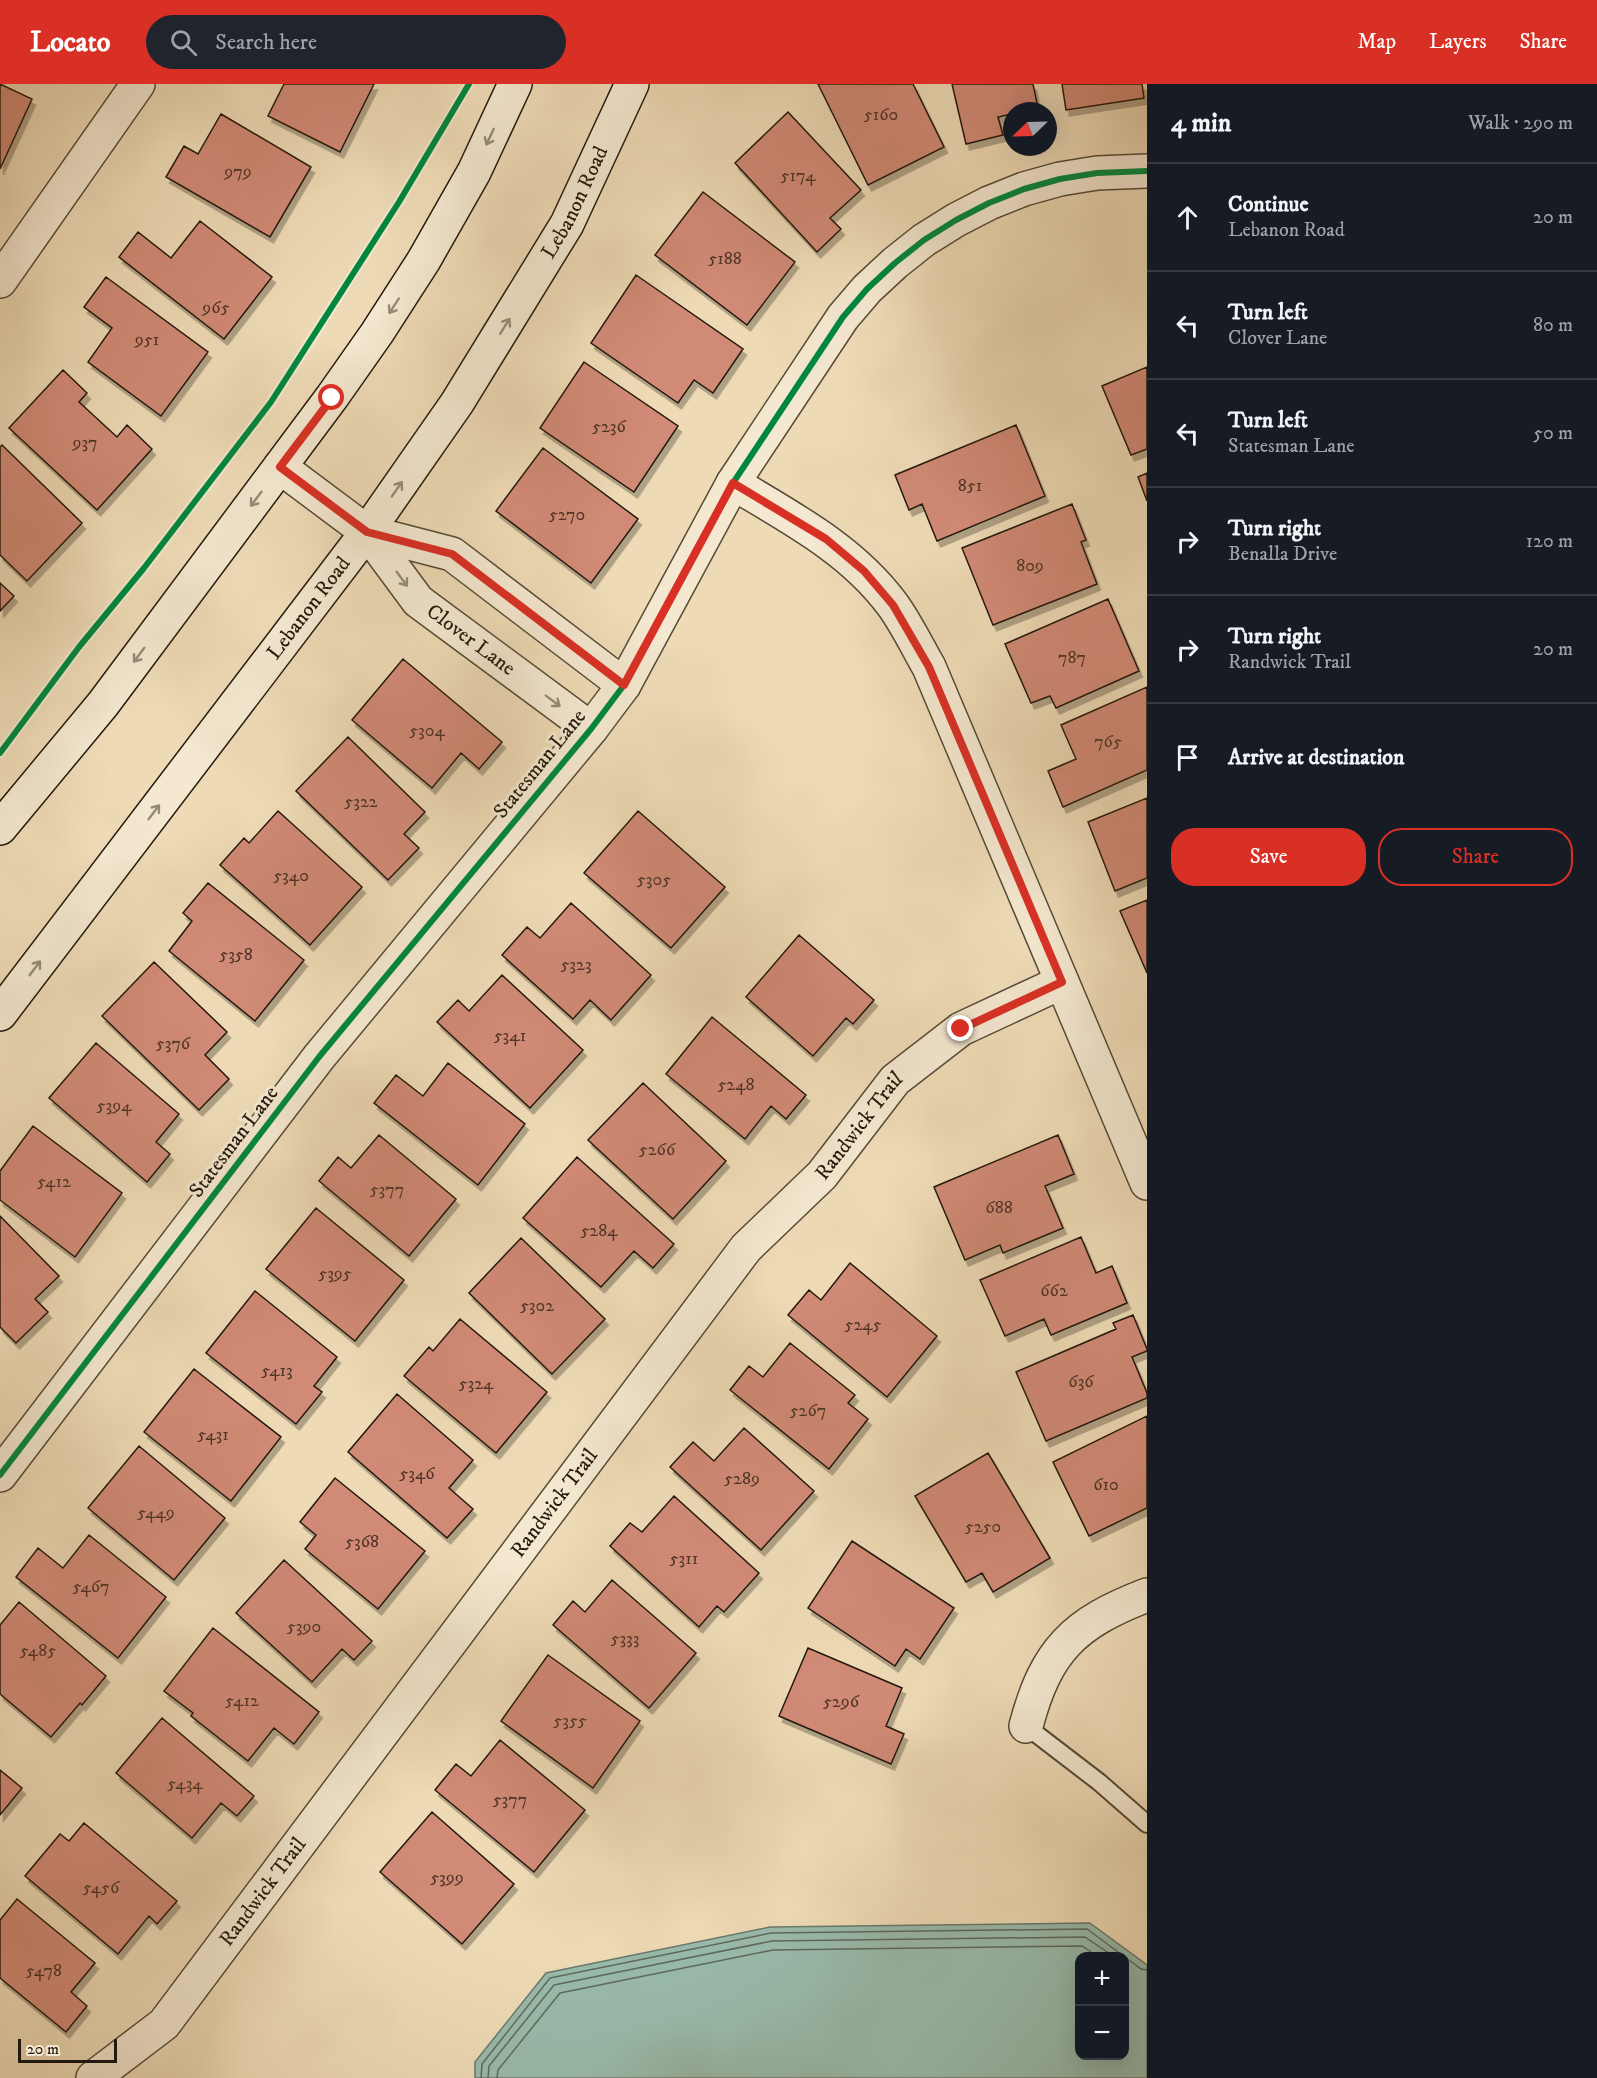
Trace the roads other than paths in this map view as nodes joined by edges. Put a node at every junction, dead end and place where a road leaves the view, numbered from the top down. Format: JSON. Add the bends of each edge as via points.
{"nodes":[{"id":1,"x":138,"y":84,"type":"edge"},
{"id":2,"x":515,"y":84,"type":"edge"},
{"id":3,"x":633,"y":84,"type":"edge"},
{"id":4,"x":1147,"y":171,"type":"edge"},
{"id":5,"x":0,"y":281,"type":"edge"},
{"id":6,"x":280,"y":467,"type":"junction"},
{"id":7,"x":733,"y":483,"type":"junction"},
{"id":8,"x":367,"y":532,"type":"junction"},
{"id":9,"x":624,"y":685,"type":"junction"},
{"id":10,"x":591,"y":729,"type":"junction"},
{"id":11,"x":0,"y":828,"type":"edge"},
{"id":12,"x":1062,"y":982,"type":"junction"},
{"id":13,"x":0,"y":1014,"type":"edge"},
{"id":14,"x":1147,"y":1183,"type":"edge"},
{"id":15,"x":0,"y":1476,"type":"edge"},
{"id":16,"x":1147,"y":1595,"type":"edge"},
{"id":17,"x":1026,"y":1726,"type":"joint"},
{"id":18,"x":1147,"y":1824,"type":"edge"},
{"id":19,"x":93,"y":2078,"type":"edge"}],
"edges":[{"from":1,"to":5,"type":"street"},
{"from":2,"to":6,"type":"street","one_way":true,"via":[[474,172],[424,260],[332,398]]},
{"from":8,"to":3,"type":"street","name":"Lebanon Road","one_way":true,"via":[[457,403],[567,224]]},
{"from":4,"to":7,"type":"street","name":"Statesman Lane","via":[[1097,173],[1024,189],[972,211],[924,240],[874,282],[843,317]]},
{"from":6,"to":8,"type":"street","name":"Clover Lane"},
{"from":6,"to":11,"type":"street","one_way":true,"via":[[103,704]]},
{"from":7,"to":9,"type":"street","name":"Statesman Lane"},
{"from":7,"to":12,"type":"street","via":[[826,539],[864,571],[893,605],[929,667]]},
{"from":8,"to":9,"type":"street","name":"Clover Lane","via":[[452,554]]},
{"from":8,"to":10,"type":"street","name":"Clover Lane","one_way":true,"via":[[418,601]]},
{"from":13,"to":8,"type":"street","name":"Lebanon Road","one_way":true},
{"from":9,"to":10,"type":"street","name":"Statesman Lane"},
{"from":10,"to":15,"type":"street","name":"Statesman Lane","via":[[319,1057]]},
{"from":12,"to":14,"type":"street"},
{"from":12,"to":19,"type":"street","name":"Randwick Trail","via":[[961,1029],[895,1080],[822,1175],[746,1248],[164,2024]]},
{"from":16,"to":17,"type":"street","via":[[1090,1621],[1066,1642],[1048,1665],[1034,1694]]},
{"from":17,"to":18,"type":"lane"}]}
